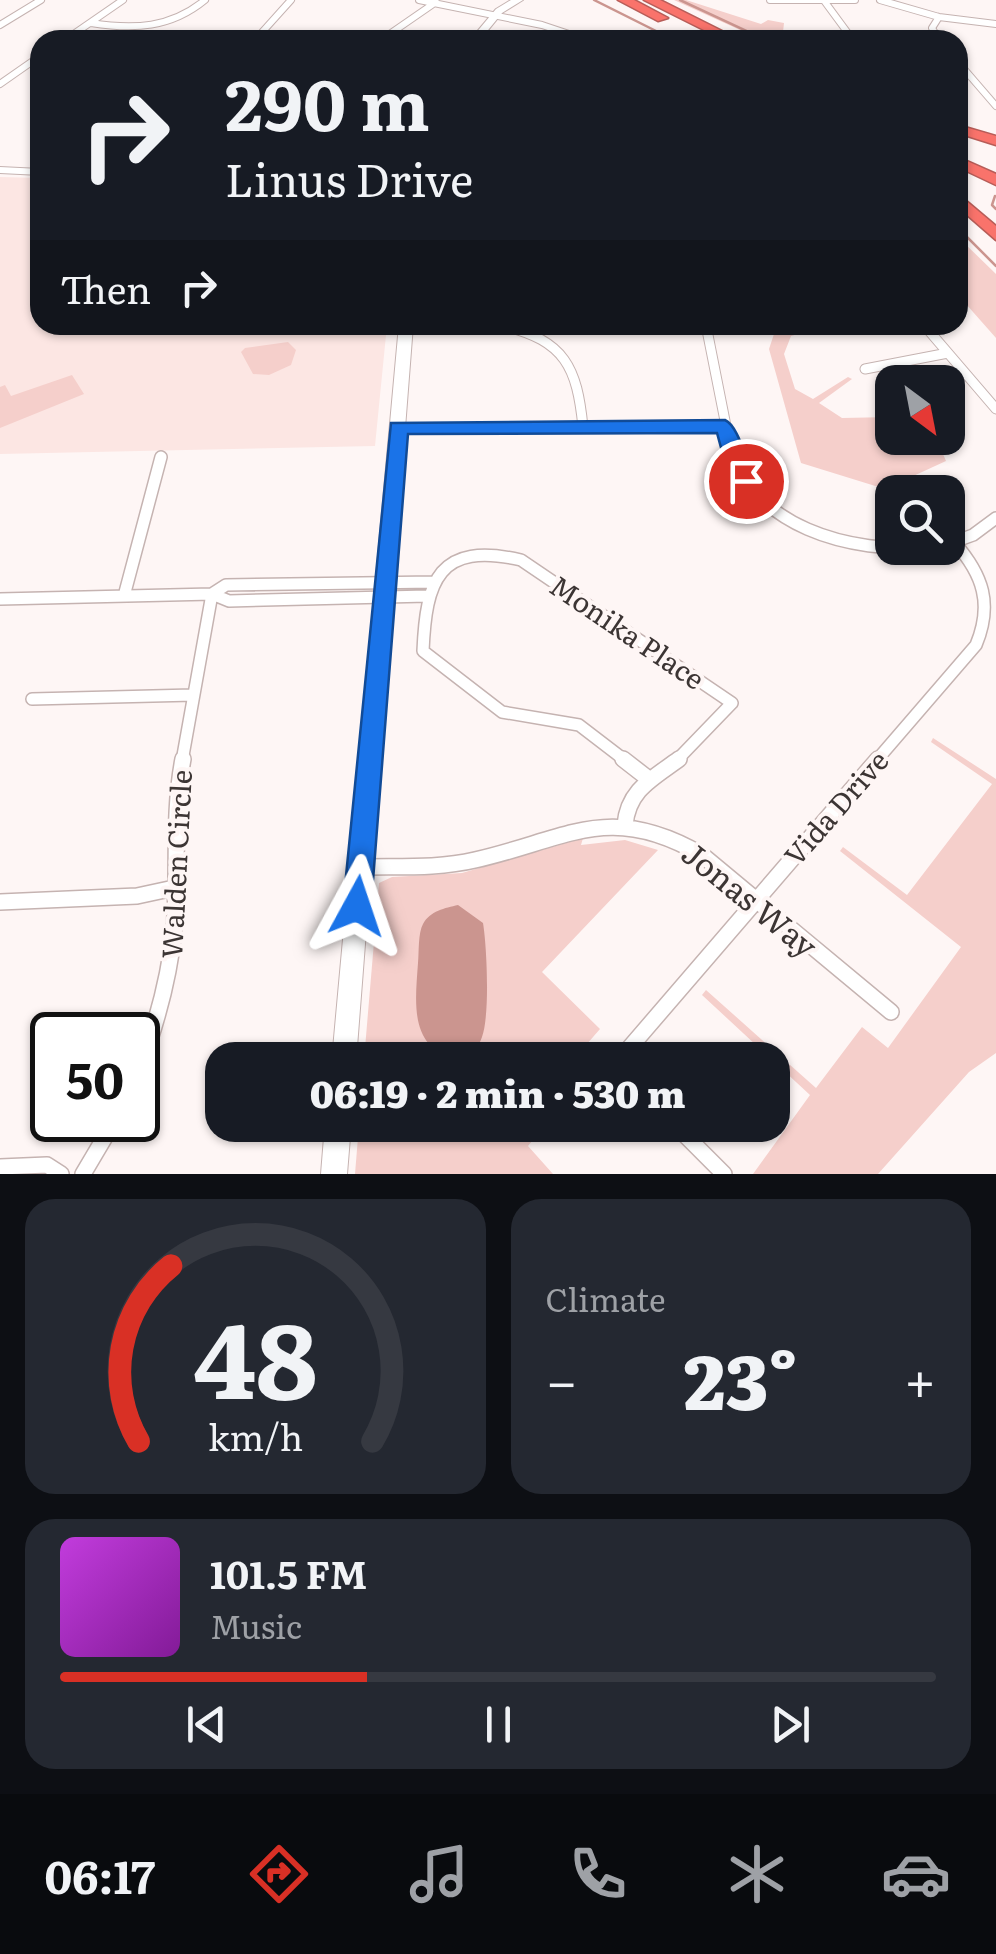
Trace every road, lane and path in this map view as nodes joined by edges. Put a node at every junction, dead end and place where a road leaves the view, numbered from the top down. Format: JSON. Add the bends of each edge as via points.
{"nodes":[{"id":1,"x":42,"y":0,"type":"edge"},
{"id":2,"x":123,"y":0,"type":"edge"},
{"id":3,"x":205,"y":0,"type":"edge"},
{"id":4,"x":291,"y":0,"type":"edge"},
{"id":5,"x":419,"y":0,"type":"edge"},
{"id":6,"x":518,"y":0,"type":"edge"},
{"id":7,"x":624,"y":0,"type":"edge"},
{"id":8,"x":650,"y":0,"type":"edge"},
{"id":9,"x":770,"y":0,"type":"edge"},
{"id":10,"x":855,"y":0,"type":"edge"},
{"id":11,"x":880,"y":0,"type":"edge"},
{"id":12,"x":437,"y":2,"type":"edge"},
{"id":13,"x":825,"y":2,"type":"junction"},
{"id":14,"x":494,"y":16,"type":"junction"},
{"id":15,"x":939,"y":17,"type":"junction"},
{"id":16,"x":91,"y":24,"type":"junction"},
{"id":17,"x":996,"y":24,"type":"edge"},
{"id":18,"x":0,"y":26,"type":"edge"},
{"id":19,"x":82,"y":30,"type":"edge"},
{"id":20,"x":264,"y":30,"type":"edge"},
{"id":21,"x":396,"y":30,"type":"edge"},
{"id":22,"x":482,"y":30,"type":"edge"},
{"id":23,"x":561,"y":30,"type":"edge"},
{"id":24,"x":687,"y":30,"type":"edge"},
{"id":25,"x":713,"y":30,"type":"edge"},
{"id":26,"x":846,"y":30,"type":"edge"},
{"id":27,"x":933,"y":30,"type":"edge"},
{"id":28,"x":30,"y":62,"type":"edge"},
{"id":29,"x":20,"y":68,"type":"junction"},
{"id":30,"x":30,"y":70,"type":"edge"},
{"id":31,"x":968,"y":74,"type":"edge"},
{"id":32,"x":0,"y":84,"type":"edge"},
{"id":33,"x":996,"y":106,"type":"edge"},
{"id":34,"x":968,"y":132,"type":"edge"},
{"id":35,"x":996,"y":141,"type":"edge"},
{"id":36,"x":968,"y":151,"type":"edge"},
{"id":37,"x":996,"y":164,"type":"edge"},
{"id":38,"x":968,"y":166,"type":"edge"},
{"id":39,"x":0,"y":170,"type":"edge"},
{"id":40,"x":30,"y":172,"type":"edge"},
{"id":41,"x":996,"y":180,"type":"edge"},
{"id":42,"x":968,"y":207,"type":"edge"},
{"id":43,"x":996,"y":231,"type":"edge"},
{"id":44,"x":405,"y":335,"type":"edge"},
{"id":45,"x":530,"y":335,"type":"edge"},
{"id":46,"x":706,"y":335,"type":"edge"},
{"id":47,"x":933,"y":335,"type":"edge"},
{"id":48,"x":948,"y":352,"type":"junction"},
{"id":49,"x":865,"y":368,"type":"dead end"},
{"id":50,"x":996,"y":409,"type":"edge"},
{"id":51,"x":725,"y":426,"type":"junction"},
{"id":52,"x":583,"y":427,"type":"junction"},
{"id":53,"x":398,"y":428,"type":"junction"},
{"id":54,"x":161,"y":457,"type":"dead end"},
{"id":55,"x":996,"y":518,"type":"edge"},
{"id":56,"x":965,"y":536,"type":"edge"},
{"id":57,"x":875,"y":547,"type":"edge"},
{"id":58,"x":965,"y":560,"type":"edge"},
{"id":59,"x":430,"y":589,"type":"junction"},
{"id":60,"x":384,"y":590,"type":"junction"},
{"id":61,"x":212,"y":594,"type":"junction"},
{"id":62,"x":124,"y":596,"type":"junction"},
{"id":63,"x":0,"y":599,"type":"edge"},
{"id":64,"x":193,"y":695,"type":"junction"},
{"id":65,"x":32,"y":699,"type":"dead end"},
{"id":66,"x":650,"y":780,"type":"junction"},
{"id":67,"x":625,"y":824,"type":"junction"},
{"id":68,"x":360,"y":867,"type":"junction"},
{"id":69,"x":174,"y":888,"type":"junction"},
{"id":70,"x":754,"y":898,"type":"junction"},
{"id":71,"x":0,"y":902,"type":"edge"},
{"id":72,"x":158,"y":1012,"type":"edge"},
{"id":73,"x":890,"y":1012,"type":"dead end"},
{"id":74,"x":345,"y":1042,"type":"edge"},
{"id":75,"x":634,"y":1042,"type":"edge"},
{"id":76,"x":102,"y":1142,"type":"edge"},
{"id":77,"x":337,"y":1142,"type":"edge"},
{"id":78,"x":692,"y":1142,"type":"edge"},
{"id":79,"x":0,"y":1167,"type":"edge"},
{"id":80,"x":61,"y":1174,"type":"edge"},
{"id":81,"x":83,"y":1174,"type":"edge"},
{"id":82,"x":334,"y":1174,"type":"edge"},
{"id":83,"x":724,"y":1174,"type":"edge"}],
"edges":[{"from":1,"to":18,"type":"street"},
{"from":2,"to":16,"type":"street"},
{"from":3,"to":16,"type":"street","via":[[157,26]]},
{"from":4,"to":20,"type":"street"},
{"from":5,"to":12,"type":"street"},
{"from":6,"to":14,"type":"main road"},
{"from":7,"to":24,"type":"highway"},
{"from":8,"to":25,"type":"highway"},
{"from":9,"to":13,"type":"street"},
{"from":10,"to":13,"type":"street"},
{"from":11,"to":15,"type":"street"},
{"from":12,"to":14,"type":"street"},
{"from":12,"to":21,"type":"street"},
{"from":13,"to":26,"type":"street"},
{"from":14,"to":22,"type":"main road"},
{"from":14,"to":23,"type":"street"},
{"from":15,"to":17,"type":"street"},
{"from":15,"to":27,"type":"street"},
{"from":16,"to":19,"type":"street"},
{"from":28,"to":29,"type":"street"},
{"from":29,"to":30,"type":"street"},
{"from":29,"to":32,"type":"street"},
{"from":31,"to":33,"type":"street"},
{"from":34,"to":35,"type":"highway"},
{"from":36,"to":37,"type":"highway"},
{"from":38,"to":41,"type":"highway"},
{"from":39,"to":40,"type":"main road"},
{"from":42,"to":43,"type":"highway"},
{"from":44,"to":53,"type":"main road"},
{"from":45,"to":52,"type":"street","via":[[569,362],[579,382]]},
{"from":46,"to":51,"type":"street"},
{"from":47,"to":48,"type":"street"},
{"from":48,"to":49,"type":"street"},
{"from":48,"to":50,"type":"street"},
{"from":51,"to":52,"type":"street"},
{"from":51,"to":57,"type":"street","via":[[736,466],[757,494],[806,528]]},
{"from":52,"to":53,"type":"street"},
{"from":53,"to":60,"type":"main road"},
{"from":54,"to":62,"type":"street"},
{"from":55,"to":56,"type":"street"},
{"from":58,"to":70,"type":"street","name":"Vida Drive","via":[[988,586],[986,629]]},
{"from":59,"to":60,"type":"street"},
{"from":59,"to":66,"type":"street","via":[[423,652],[502,712],[579,725]]},
{"from":59,"to":66,"type":"street","name":"Monika Place","via":[[452,565],[469,558],[521,560],[732,703],[687,753]]},
{"from":60,"to":61,"type":"street","via":[[229,601]]},
{"from":60,"to":68,"type":"main road"},
{"from":61,"to":62,"type":"street"},
{"from":61,"to":64,"type":"street","name":"Walden Circle"},
{"from":62,"to":63,"type":"street"},
{"from":64,"to":65,"type":"street"},
{"from":64,"to":69,"type":"street","name":"Walden Circle","via":[[175,801]]},
{"from":66,"to":67,"type":"street","name":"Monika Place","via":[[631,797]]},
{"from":67,"to":68,"type":"street","name":"Jonas Way","via":[[594,825],[449,864]]},
{"from":67,"to":70,"type":"street","name":"Jonas Way","via":[[681,840]]},
{"from":68,"to":74,"type":"main road"},
{"from":69,"to":71,"type":"street","via":[[137,896]]},
{"from":69,"to":72,"type":"street","name":"Walden Circle","via":[[172,950]]},
{"from":70,"to":73,"type":"street","name":"Jonas Way"},
{"from":70,"to":75,"type":"street","name":"Vida Drive"},
{"from":76,"to":81,"type":"street"},
{"from":77,"to":82,"type":"main road"},
{"from":78,"to":83,"type":"street"},
{"from":79,"to":80,"type":"street","via":[[47,1165]]}]}
